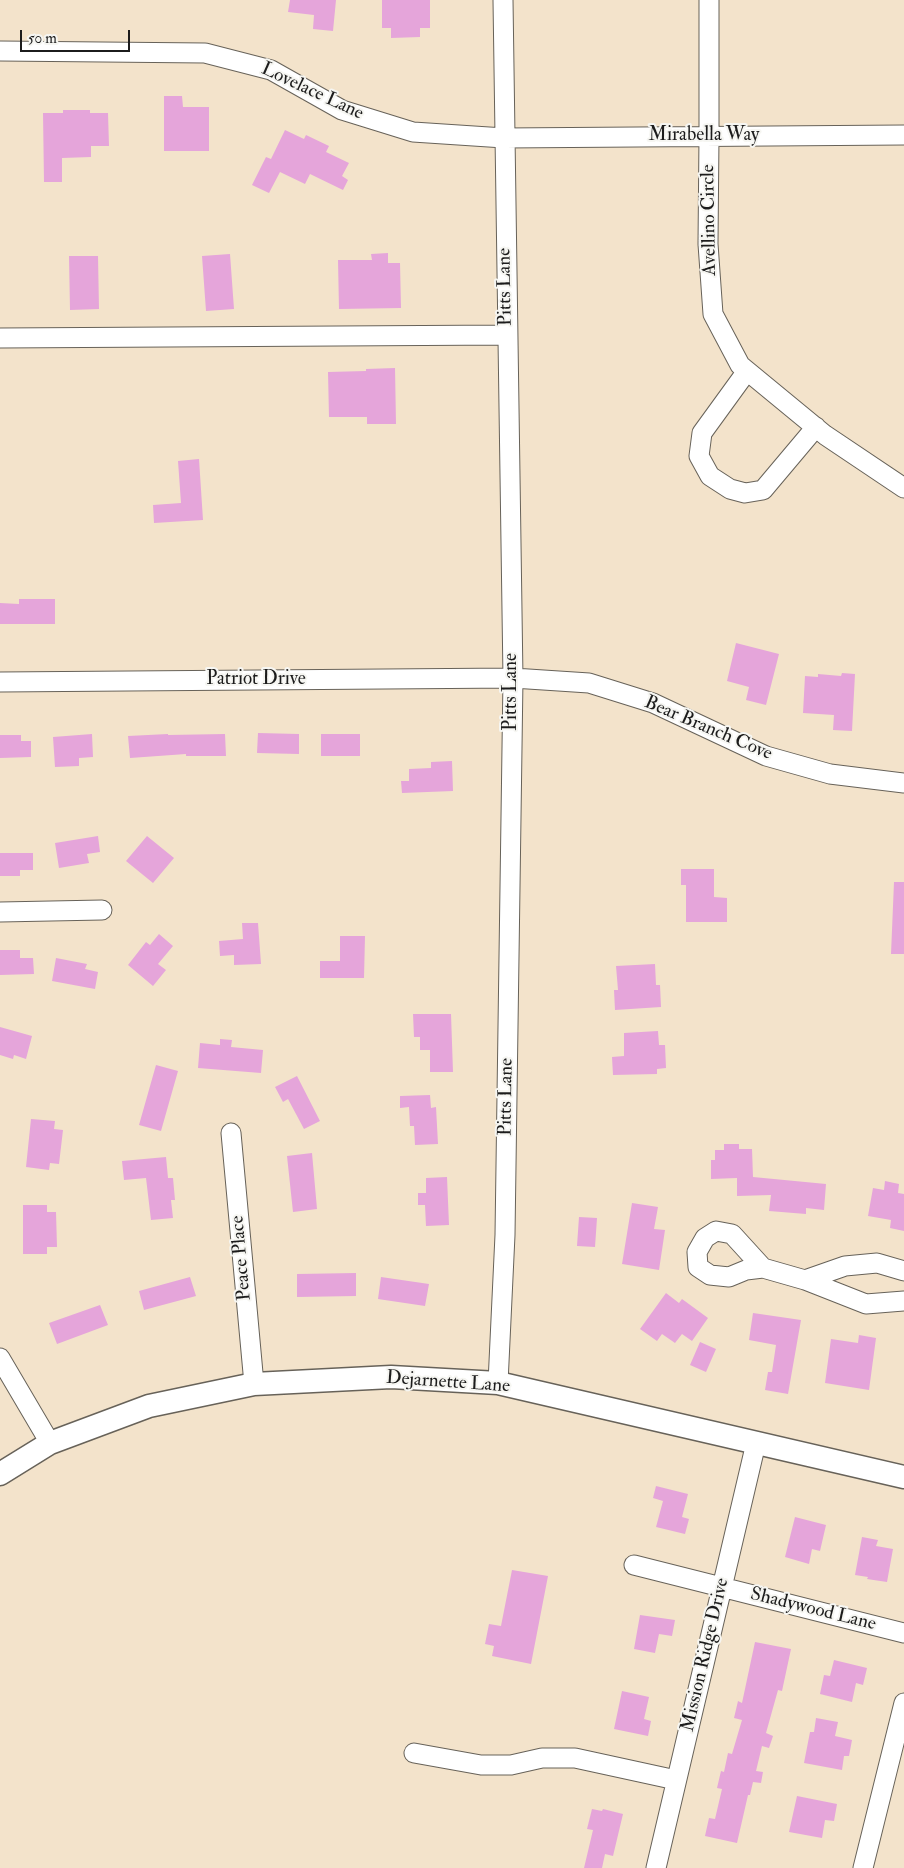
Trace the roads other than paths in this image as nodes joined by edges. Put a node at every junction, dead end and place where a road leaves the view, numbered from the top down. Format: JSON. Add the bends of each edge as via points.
{"nodes":[{"id":1,"x":503,"y":0,"type":"edge"},
{"id":2,"x":709,"y":0,"type":"edge"},
{"id":3,"x":0,"y":51,"type":"edge"},
{"id":4,"x":904,"y":135,"type":"edge"},
{"id":5,"x":709,"y":136,"type":"junction"},
{"id":6,"x":504,"y":138,"type":"junction"},
{"id":7,"x":507,"y":335,"type":"junction"},
{"id":8,"x":0,"y":338,"type":"edge"},
{"id":9,"x":747,"y":371,"type":"junction"},
{"id":10,"x":816,"y":427,"type":"junction"},
{"id":11,"x":904,"y":488,"type":"edge"},
{"id":12,"x":513,"y":678,"type":"junction"},
{"id":13,"x":0,"y":682,"type":"edge"},
{"id":14,"x":904,"y":783,"type":"edge"},
{"id":15,"x":102,"y":910,"type":"dead end"},
{"id":16,"x":0,"y":912,"type":"edge"},
{"id":17,"x":231,"y":1133,"type":"dead end"},
{"id":18,"x":763,"y":1268,"type":"dead end"},
{"id":19,"x":904,"y":1272,"type":"edge"},
{"id":20,"x":804,"y":1280,"type":"junction"},
{"id":21,"x":904,"y":1301,"type":"edge"},
{"id":22,"x":0,"y":1358,"type":"edge"},
{"id":23,"x":498,"y":1383,"type":"junction"},
{"id":24,"x":254,"y":1384,"type":"junction"},
{"id":25,"x":50,"y":1443,"type":"junction"},
{"id":26,"x":756,"y":1443,"type":"junction"},
{"id":27,"x":0,"y":1474,"type":"edge"},
{"id":28,"x":904,"y":1478,"type":"edge"},
{"id":29,"x":634,"y":1565,"type":"dead end"},
{"id":30,"x":722,"y":1587,"type":"junction"},
{"id":31,"x":904,"y":1633,"type":"edge"},
{"id":32,"x":904,"y":1703,"type":"edge"},
{"id":33,"x":414,"y":1752,"type":"dead end"},
{"id":34,"x":676,"y":1780,"type":"junction"},
{"id":35,"x":656,"y":1868,"type":"edge"},
{"id":36,"x":863,"y":1868,"type":"edge"}],
"edges":[{"from":1,"to":6,"type":"street","name":"Pitts Lane"},
{"from":2,"to":5,"type":"street","name":"Avellino Circle"},
{"from":3,"to":6,"type":"street","name":"Lovelace Lane","via":[[206,53],[272,70],[342,110],[413,132]]},
{"from":4,"to":5,"type":"street","name":"Mirabella Way"},
{"from":5,"to":6,"type":"street","name":"Mirabella Way"},
{"from":5,"to":9,"type":"street","name":"Avellino Circle","via":[[708,244],[713,314],[740,365]]},
{"from":6,"to":7,"type":"street","name":"Pitts Lane"},
{"from":7,"to":8,"type":"street"},
{"from":7,"to":12,"type":"street","name":"Pitts Lane"},
{"from":9,"to":10,"type":"street","name":"Avellino Circle"},
{"from":9,"to":10,"type":"street","via":[[702,433],[699,456],[710,476],[730,489],[745,493],[763,490]]},
{"from":10,"to":11,"type":"street","name":"Avellino Circle"},
{"from":12,"to":13,"type":"street","name":"Patriot Drive"},
{"from":12,"to":14,"type":"street","name":"Bear Branch Cove","via":[[589,683],[653,703],[766,756],[830,774]]},
{"from":12,"to":23,"type":"street","name":"Pitts Lane","via":[[505,1235]]},
{"from":15,"to":16,"type":"street"},
{"from":17,"to":24,"type":"street","name":"Peace Place"},
{"from":18,"to":20,"type":"street"},
{"from":19,"to":20,"type":"street","via":[[877,1263],[845,1266]]},
{"from":20,"to":21,"type":"street","via":[[866,1304]]},
{"from":22,"to":25,"type":"street"},
{"from":23,"to":24,"type":"main road","name":"Dejarnette Lane","via":[[391,1377]]},
{"from":23,"to":26,"type":"main road","name":"Dejarnette Lane"},
{"from":24,"to":25,"type":"main road","name":"Dejarnette Lane","via":[[149,1406]]},
{"from":25,"to":27,"type":"main road","name":"Dejarnette Lane"},
{"from":26,"to":28,"type":"main road","name":"Dejarnette Lane"},
{"from":26,"to":30,"type":"street","name":"Mission Ridge Drive"},
{"from":29,"to":30,"type":"street","name":"Shadywood Lane"},
{"from":30,"to":31,"type":"street","name":"Shadywood Lane"},
{"from":30,"to":34,"type":"street","name":"Mission Ridge Drive"},
{"from":32,"to":36,"type":"street"},
{"from":33,"to":34,"type":"street","via":[[482,1765],[575,1758]]},
{"from":34,"to":35,"type":"street","name":"Mission Ridge Drive"}]}
